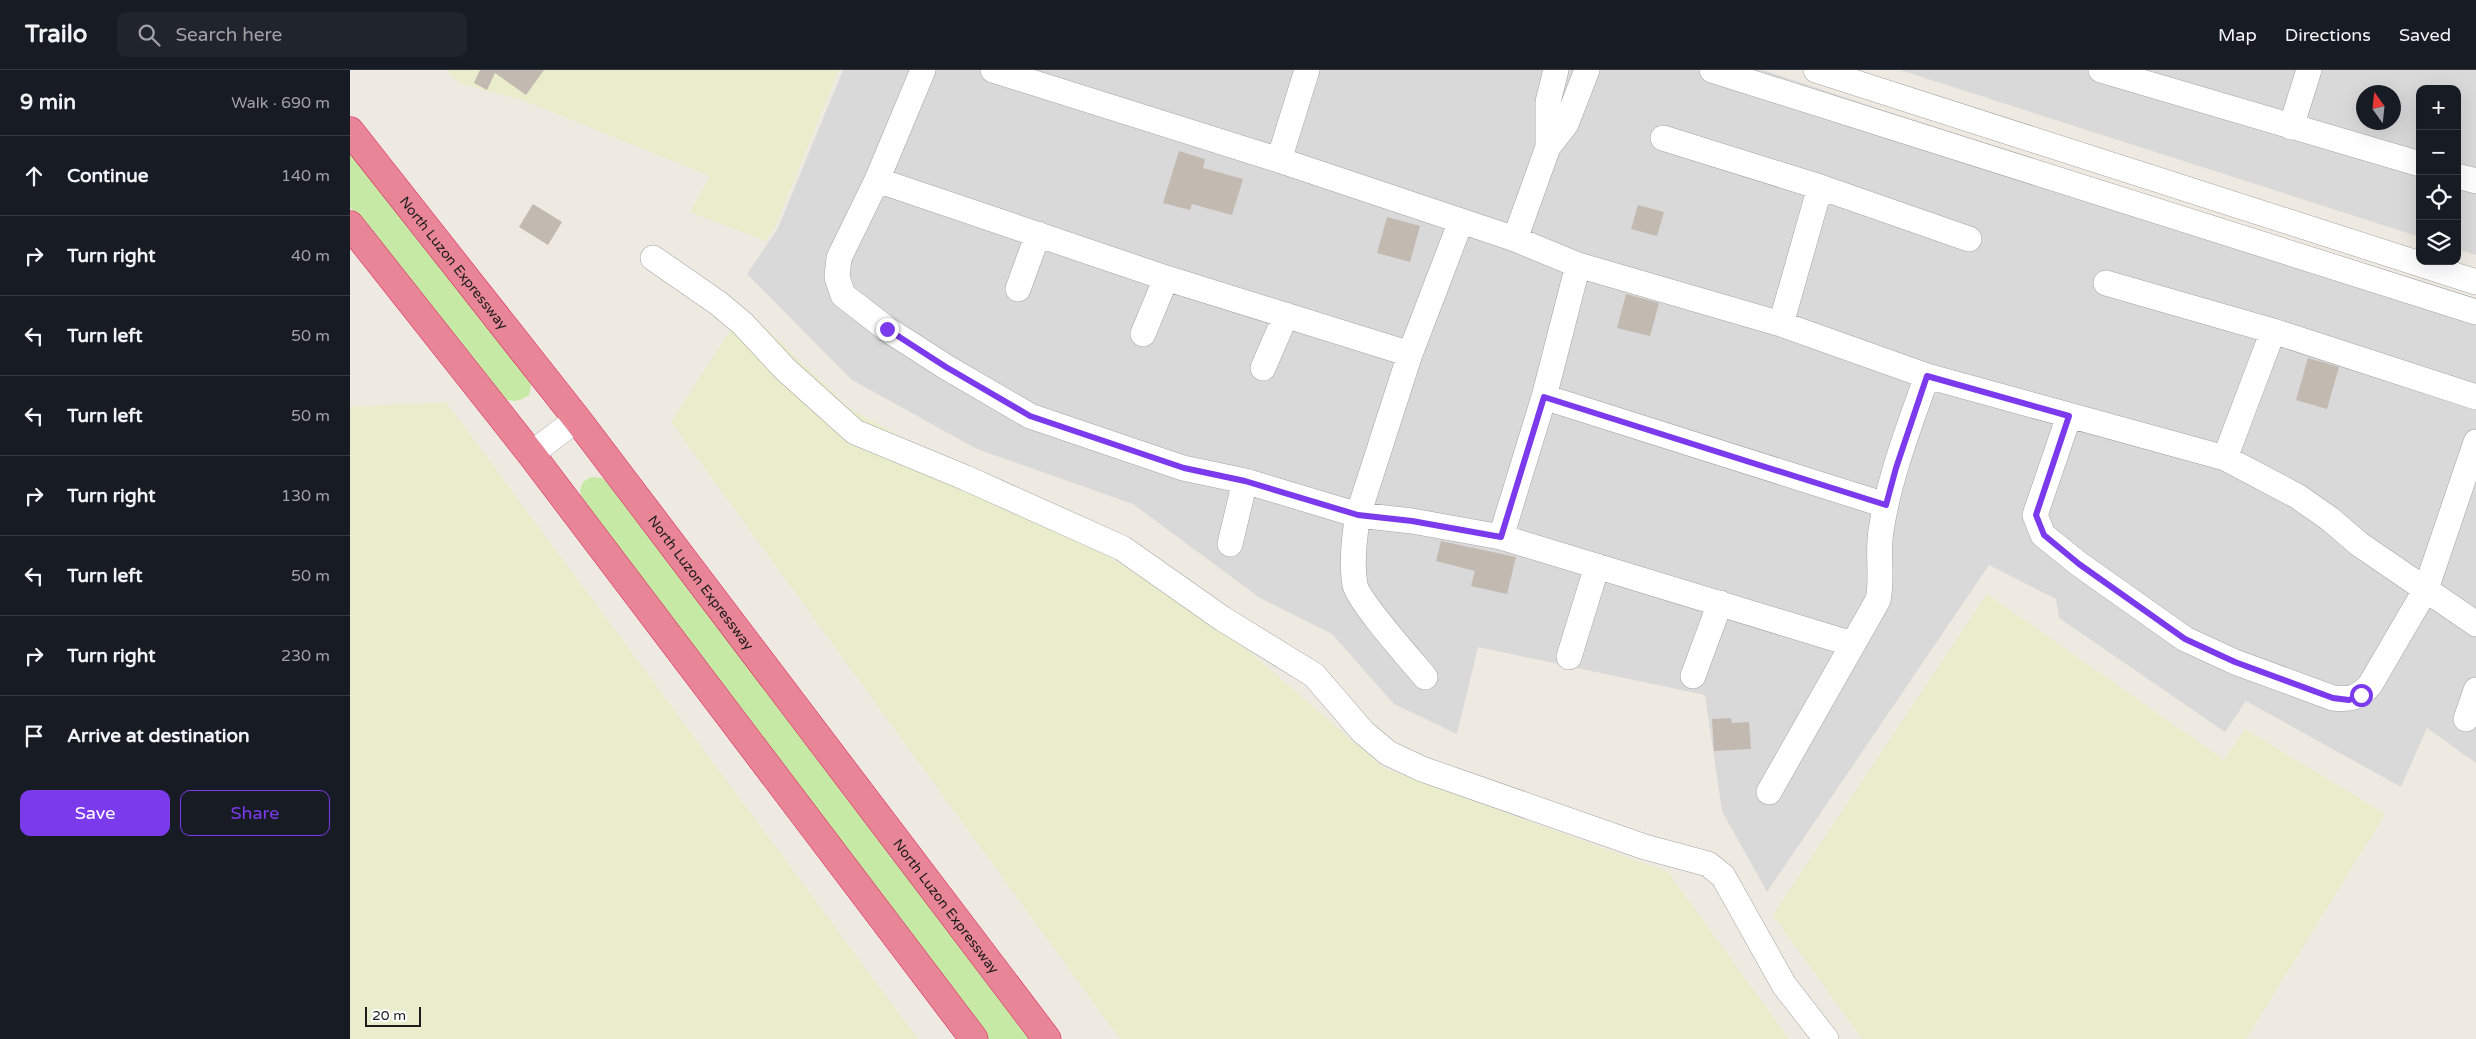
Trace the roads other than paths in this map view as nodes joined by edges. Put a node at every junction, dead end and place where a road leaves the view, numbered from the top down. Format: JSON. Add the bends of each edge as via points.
{"nodes":[{"id":1,"x":924,"y":70,"type":"edge"},
{"id":2,"x":993,"y":70,"type":"edge"},
{"id":3,"x":1307,"y":70,"type":"edge"},
{"id":4,"x":1556,"y":70,"type":"edge"},
{"id":5,"x":1587,"y":70,"type":"edge"},
{"id":6,"x":1712,"y":70,"type":"edge"},
{"id":7,"x":1816,"y":70,"type":"edge"},
{"id":8,"x":2101,"y":70,"type":"edge"},
{"id":9,"x":2309,"y":70,"type":"edge"},
{"id":10,"x":2291,"y":128,"type":"junction"},
{"id":11,"x":350,"y":131,"type":"edge"},
{"id":12,"x":1663,"y":138,"type":"dead end"},
{"id":13,"x":1548,"y":147,"type":"junction"},
{"id":14,"x":1279,"y":160,"type":"junction"},
{"id":15,"x":2416,"y":163,"type":"edge"},
{"id":16,"x":2461,"y":177,"type":"edge"},
{"id":17,"x":877,"y":180,"type":"junction"},
{"id":18,"x":2476,"y":181,"type":"edge"},
{"id":19,"x":1820,"y":187,"type":"junction"},
{"id":20,"x":1461,"y":221,"type":"junction"},
{"id":21,"x":350,"y":224,"type":"edge"},
{"id":22,"x":1038,"y":234,"type":"junction"},
{"id":23,"x":1515,"y":239,"type":"junction"},
{"id":24,"x":1970,"y":239,"type":"dead end"},
{"id":25,"x":653,"y":258,"type":"dead end"},
{"id":26,"x":1578,"y":265,"type":"junction"},
{"id":27,"x":1166,"y":278,"type":"junction"},
{"id":28,"x":2476,"y":282,"type":"edge"},
{"id":29,"x":2106,"y":283,"type":"dead end"},
{"id":30,"x":1018,"y":289,"type":"dead end"},
{"id":31,"x":2476,"y":312,"type":"edge"},
{"id":32,"x":1286,"y":315,"type":"junction"},
{"id":33,"x":1781,"y":324,"type":"junction"},
{"id":34,"x":2273,"y":331,"type":"junction"},
{"id":35,"x":1143,"y":334,"type":"dead end"},
{"id":36,"x":1410,"y":354,"type":"junction"},
{"id":37,"x":1264,"y":368,"type":"dead end"},
{"id":38,"x":1927,"y":376,"type":"junction"},
{"id":39,"x":1544,"y":397,"type":"junction"},
{"id":40,"x":2476,"y":397,"type":"edge"},
{"id":41,"x":2069,"y":416,"type":"junction"},
{"id":42,"x":577,"y":420,"type":"junction"},
{"id":43,"x":2476,"y":442,"type":"edge"},
{"id":44,"x":531,"y":454,"type":"junction"},
{"id":45,"x":2225,"y":458,"type":"junction"},
{"id":46,"x":1245,"y":481,"type":"junction"},
{"id":47,"x":1886,"y":505,"type":"junction"},
{"id":48,"x":1358,"y":515,"type":"junction"},
{"id":49,"x":1501,"y":537,"type":"junction"},
{"id":50,"x":1230,"y":544,"type":"dead end"},
{"id":51,"x":1597,"y":566,"type":"junction"},
{"id":52,"x":2426,"y":589,"type":"junction"},
{"id":53,"x":1720,"y":603,"type":"junction"},
{"id":54,"x":2476,"y":624,"type":"edge"},
{"id":55,"x":1852,"y":644,"type":"junction"},
{"id":56,"x":1569,"y":657,"type":"dead end"},
{"id":57,"x":1693,"y":676,"type":"dead end"},
{"id":58,"x":1425,"y":677,"type":"dead end"},
{"id":59,"x":2476,"y":690,"type":"edge"},
{"id":60,"x":2466,"y":719,"type":"dead end"},
{"id":61,"x":1769,"y":792,"type":"dead end"},
{"id":62,"x":974,"y":1039,"type":"edge"},
{"id":63,"x":1047,"y":1039,"type":"edge"},
{"id":64,"x":1826,"y":1039,"type":"edge"}],
"edges":[{"from":1,"to":17,"type":"street"},
{"from":2,"to":14,"type":"street"},
{"from":3,"to":14,"type":"street"},
{"from":4,"to":13,"type":"street","via":[[1548,110]]},
{"from":5,"to":13,"type":"street","via":[[1566,124]]},
{"from":6,"to":31,"type":"street"},
{"from":7,"to":28,"type":"street"},
{"from":8,"to":10,"type":"street"},
{"from":9,"to":10,"type":"street"},
{"from":10,"to":15,"type":"street"},
{"from":11,"to":42,"type":"highway","name":"North Luzon Expressway"},
{"from":12,"to":19,"type":"street"},
{"from":13,"to":23,"type":"street"},
{"from":14,"to":20,"type":"street"},
{"from":16,"to":18,"type":"street"},
{"from":17,"to":22,"type":"street"},
{"from":17,"to":46,"type":"street","via":[[839,258],[836,278],[843,294],[887,329],[1030,416],[1184,468]]},
{"from":19,"to":24,"type":"street"},
{"from":19,"to":33,"type":"street"},
{"from":20,"to":23,"type":"street"},
{"from":20,"to":36,"type":"street"},
{"from":21,"to":44,"type":"highway"},
{"from":22,"to":27,"type":"street"},
{"from":22,"to":30,"type":"street"},
{"from":23,"to":26,"type":"street"},
{"from":25,"to":64,"type":"street","via":[[742,323],[799,383],[855,432],[1122,548],[1223,620],[1314,675],[1363,732],[1388,753],[1422,769],[1645,847],[1708,864],[1723,876],[1784,985]]},
{"from":26,"to":33,"type":"street"},
{"from":26,"to":39,"type":"street"},
{"from":27,"to":32,"type":"street"},
{"from":27,"to":35,"type":"street"},
{"from":29,"to":34,"type":"street"},
{"from":32,"to":36,"type":"street"},
{"from":32,"to":37,"type":"street"},
{"from":33,"to":38,"type":"street"},
{"from":34,"to":40,"type":"street"},
{"from":34,"to":45,"type":"street"},
{"from":36,"to":48,"type":"street"},
{"from":38,"to":41,"type":"street"},
{"from":38,"to":47,"type":"street"},
{"from":39,"to":47,"type":"street"},
{"from":39,"to":49,"type":"street"},
{"from":41,"to":45,"type":"street"},
{"from":41,"to":52,"type":"street","via":[[2036,515],[2044,535],[2079,564],[2185,639],[2235,662],[2333,698],[2349,700],[2361,695],[2370,685]]},
{"from":42,"to":44,"type":"street"},
{"from":42,"to":63,"type":"highway","name":"North Luzon Expressway"},
{"from":43,"to":52,"type":"street"},
{"from":44,"to":62,"type":"highway"},
{"from":45,"to":52,"type":"street","via":[[2297,496],[2359,544]]},
{"from":46,"to":48,"type":"street"},
{"from":46,"to":50,"type":"street"},
{"from":47,"to":55,"type":"street","via":[[1880,534],[1882,582],[1878,600]]},
{"from":48,"to":49,"type":"street"},
{"from":48,"to":58,"type":"street","via":[[1354,539],[1356,587]]},
{"from":49,"to":51,"type":"street"},
{"from":51,"to":53,"type":"street"},
{"from":51,"to":56,"type":"street"},
{"from":52,"to":54,"type":"street"},
{"from":53,"to":55,"type":"street"},
{"from":53,"to":57,"type":"street"},
{"from":55,"to":61,"type":"street"},
{"from":59,"to":60,"type":"street"}]}
